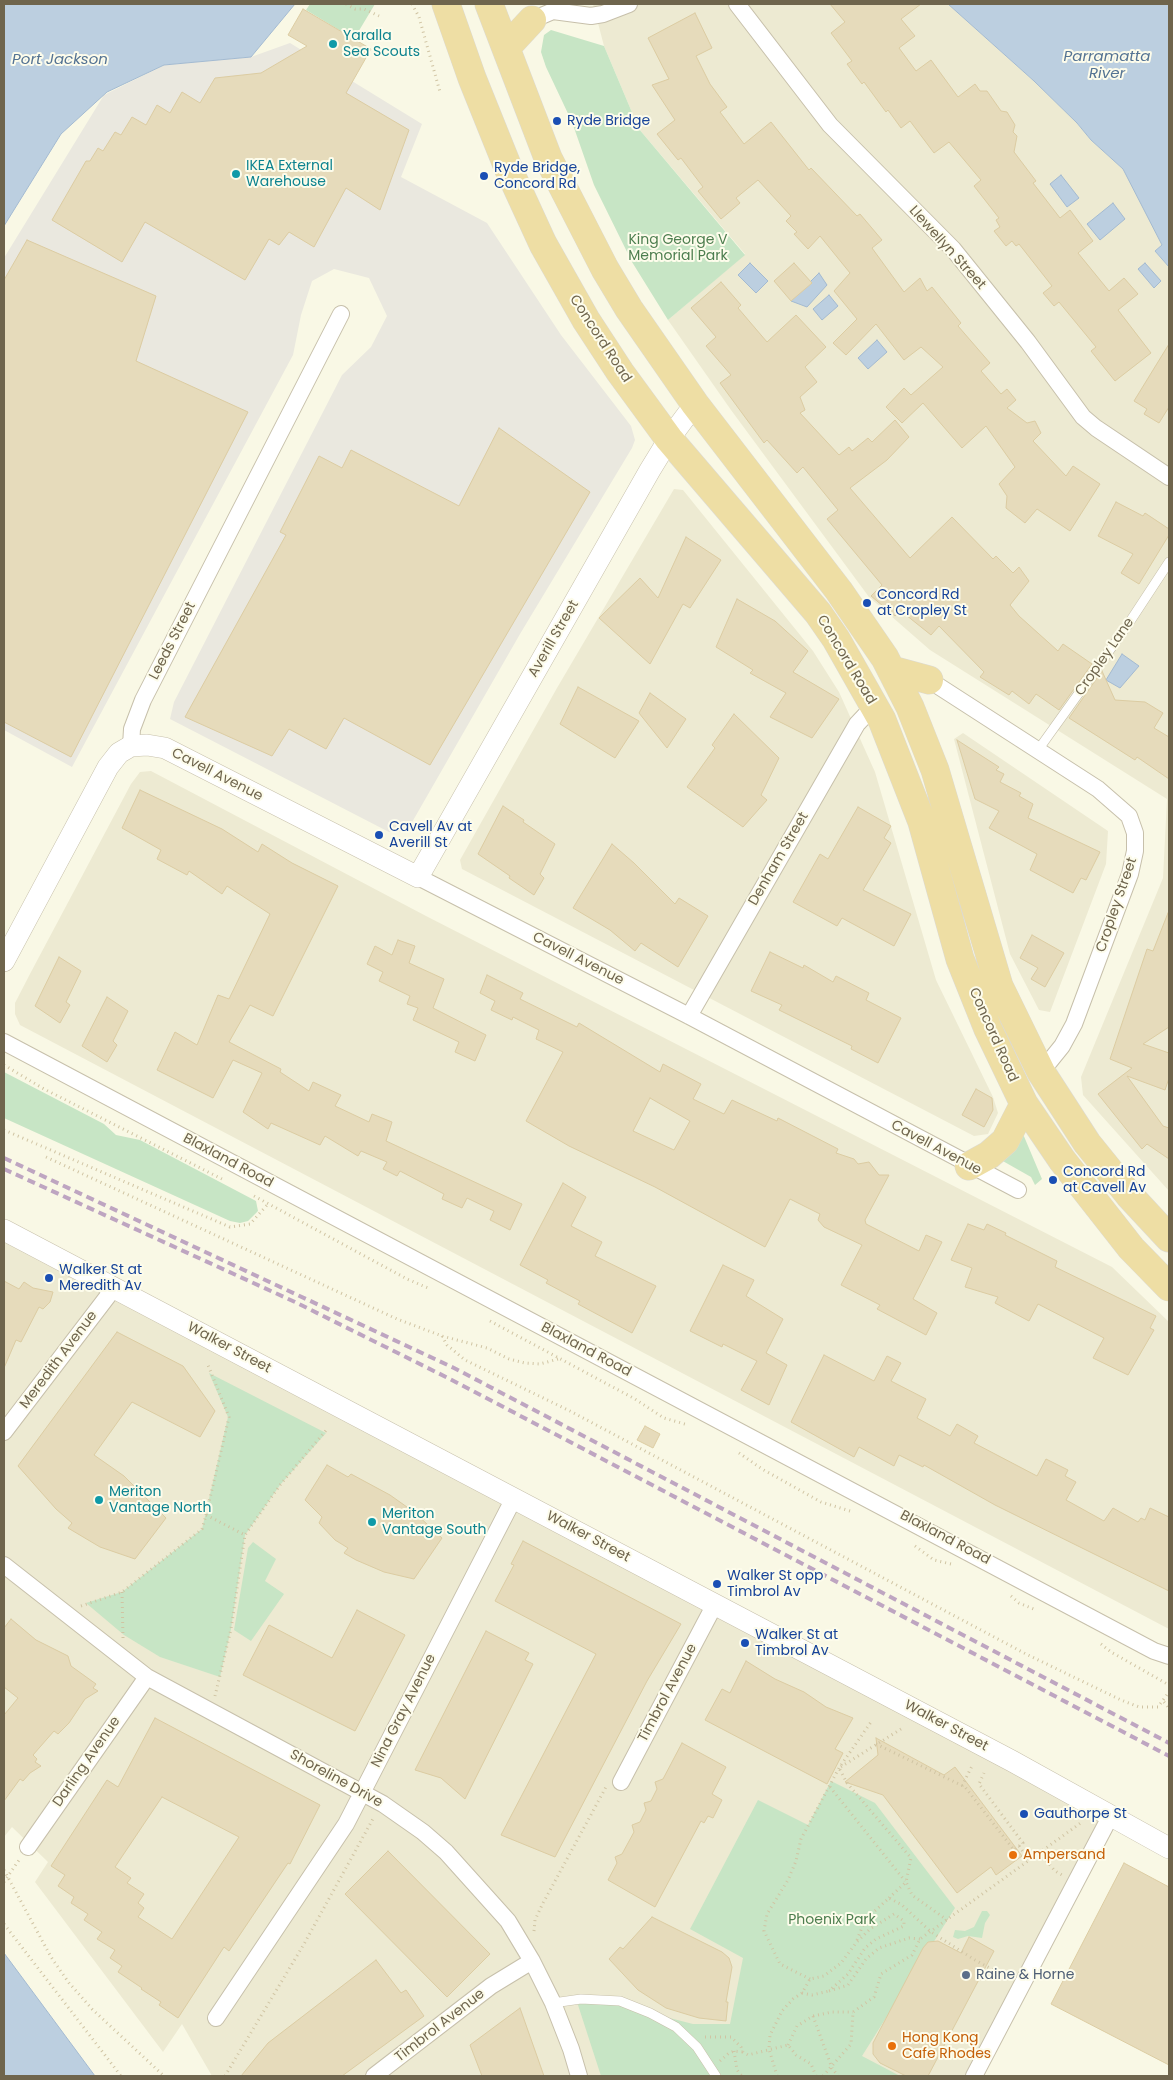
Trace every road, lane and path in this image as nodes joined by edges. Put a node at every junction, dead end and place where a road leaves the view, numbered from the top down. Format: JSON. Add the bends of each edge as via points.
{"nodes":[{"id":1,"x":346,"y":4,"type":"edge"},
{"id":2,"x":412,"y":4,"type":"edge"},
{"id":3,"x":446,"y":4,"type":"edge"},
{"id":4,"x":489,"y":4,"type":"edge"},
{"id":5,"x":629,"y":4,"type":"edge"},
{"id":6,"x":738,"y":4,"type":"edge"},
{"id":7,"x":379,"y":16,"type":"dead end"},
{"id":8,"x":532,"y":20,"type":"joint"},
{"id":9,"x":506,"y":48,"type":"junction"},
{"id":10,"x":440,"y":92,"type":"dead end"},
{"id":11,"x":341,"y":314,"type":"dead end"},
{"id":12,"x":696,"y":404,"type":"junction"},
{"id":13,"x":669,"y":439,"type":"junction"},
{"id":14,"x":1169,"y":477,"type":"edge"},
{"id":15,"x":1169,"y":562,"type":"edge"},
{"id":16,"x":892,"y":670,"type":"junction"},
{"id":17,"x":929,"y":680,"type":"joint"},
{"id":18,"x":874,"y":706,"type":"junction"},
{"id":19,"x":131,"y":746,"type":"junction"},
{"id":20,"x":1038,"y":750,"type":"junction"},
{"id":21,"x":418,"y":877,"type":"junction"},
{"id":22,"x":4,"y":961,"type":"edge"},
{"id":23,"x":689,"y":1016,"type":"junction"},
{"id":24,"x":4,"y":1042,"type":"edge"},
{"id":25,"x":4,"y":1065,"type":"edge"},
{"id":26,"x":1041,"y":1072,"type":"junction"},
{"id":27,"x":1024,"y":1104,"type":"junction"},
{"id":28,"x":4,"y":1130,"type":"edge"},
{"id":29,"x":46,"y":1156,"type":"dead end"},
{"id":30,"x":969,"y":1166,"type":"junction"},
{"id":31,"x":229,"y":1183,"type":"dead end"},
{"id":32,"x":1018,"y":1190,"type":"dead end"},
{"id":33,"x":247,"y":1191,"type":"dead end"},
{"id":34,"x":268,"y":1204,"type":"junction"},
{"id":35,"x":4,"y":1230,"type":"edge"},
{"id":36,"x":1169,"y":1238,"type":"edge"},
{"id":37,"x":1169,"y":1287,"type":"edge"},
{"id":38,"x":114,"y":1288,"type":"junction"},
{"id":39,"x":430,"y":1288,"type":"dead end"},
{"id":40,"x":489,"y":1320,"type":"dead end"},
{"id":41,"x":442,"y":1336,"type":"junction"},
{"id":42,"x":558,"y":1359,"type":"junction"},
{"id":43,"x":208,"y":1365,"type":"dead end"},
{"id":44,"x":692,"y":1427,"type":"dead end"},
{"id":45,"x":328,"y":1428,"type":"dead end"},
{"id":46,"x":4,"y":1432,"type":"edge"},
{"id":47,"x":733,"y":1448,"type":"dead end"},
{"id":48,"x":514,"y":1498,"type":"junction"},
{"id":49,"x":854,"y":1512,"type":"dead end"},
{"id":50,"x":206,"y":1515,"type":"junction"},
{"id":51,"x":246,"y":1535,"type":"junction"},
{"id":52,"x":913,"y":1544,"type":"dead end"},
{"id":53,"x":4,"y":1565,"type":"edge"},
{"id":54,"x":956,"y":1567,"type":"dead end"},
{"id":55,"x":122,"y":1592,"type":"junction"},
{"id":56,"x":1006,"y":1592,"type":"dead end"},
{"id":57,"x":715,"y":1604,"type":"junction"},
{"id":58,"x":1042,"y":1612,"type":"dead end"},
{"id":59,"x":66,"y":1614,"type":"junction"},
{"id":60,"x":1095,"y":1639,"type":"dead end"},
{"id":61,"x":117,"y":1653,"type":"junction"},
{"id":62,"x":1169,"y":1656,"type":"edge"},
{"id":63,"x":147,"y":1677,"type":"junction"},
{"id":64,"x":1169,"y":1685,"type":"edge"},
{"id":65,"x":1169,"y":1692,"type":"edge"},
{"id":66,"x":1164,"y":1702,"type":"junction"},
{"id":67,"x":1169,"y":1708,"type":"edge"},
{"id":68,"x":210,"y":1711,"type":"junction"},
{"id":69,"x":871,"y":1722,"type":"dead end"},
{"id":70,"x":901,"y":1729,"type":"dead end"},
{"id":71,"x":876,"y":1744,"type":"junction"},
{"id":72,"x":972,"y":1766,"type":"dead end"},
{"id":73,"x":839,"y":1768,"type":"junction"},
{"id":74,"x":984,"y":1773,"type":"dead end"},
{"id":75,"x":621,"y":1782,"type":"joint"},
{"id":76,"x":829,"y":1786,"type":"junction"},
{"id":77,"x":962,"y":1786,"type":"junction"},
{"id":78,"x":363,"y":1792,"type":"junction"},
{"id":79,"x":383,"y":1804,"type":"junction"},
{"id":80,"x":1104,"y":1811,"type":"junction"},
{"id":81,"x":1019,"y":1846,"type":"junction"},
{"id":82,"x":28,"y":1847,"type":"joint"},
{"id":83,"x":1169,"y":1848,"type":"edge"},
{"id":84,"x":1040,"y":1853,"type":"junction"},
{"id":85,"x":1030,"y":1860,"type":"junction"},
{"id":86,"x":4,"y":1870,"type":"edge"},
{"id":87,"x":1055,"y":1871,"type":"dead end"},
{"id":88,"x":8,"y":1876,"type":"junction"},
{"id":89,"x":4,"y":1882,"type":"edge"},
{"id":90,"x":906,"y":1882,"type":"junction"},
{"id":91,"x":889,"y":1898,"type":"junction"},
{"id":92,"x":542,"y":1904,"type":"dead end"},
{"id":93,"x":947,"y":1920,"type":"junction"},
{"id":94,"x":4,"y":1924,"type":"edge"},
{"id":95,"x":931,"y":1932,"type":"junction"},
{"id":96,"x":920,"y":1939,"type":"junction"},
{"id":97,"x":856,"y":1943,"type":"junction"},
{"id":98,"x":532,"y":1961,"type":"junction"},
{"id":99,"x":988,"y":1967,"type":"dead end"},
{"id":100,"x":810,"y":1979,"type":"junction"},
{"id":101,"x":830,"y":1991,"type":"junction"},
{"id":102,"x":802,"y":1993,"type":"junction"},
{"id":103,"x":553,"y":2002,"type":"junction"},
{"id":104,"x":854,"y":2012,"type":"junction"},
{"id":105,"x":813,"y":2016,"type":"junction"},
{"id":106,"x":216,"y":2018,"type":"dead end"},
{"id":107,"x":788,"y":2045,"type":"junction"},
{"id":108,"x":697,"y":2047,"type":"junction"},
{"id":109,"x":769,"y":2049,"type":"junction"},
{"id":110,"x":734,"y":2051,"type":"junction"},
{"id":111,"x":743,"y":2052,"type":"junction"},
{"id":112,"x":720,"y":2061,"type":"dead end"},
{"id":113,"x":832,"y":2068,"type":"junction"},
{"id":114,"x":121,"y":2076,"type":"edge"},
{"id":115,"x":164,"y":2076,"type":"edge"},
{"id":116,"x":224,"y":2076,"type":"edge"},
{"id":117,"x":374,"y":2076,"type":"edge"},
{"id":118,"x":578,"y":2076,"type":"edge"},
{"id":119,"x":716,"y":2076,"type":"edge"},
{"id":120,"x":742,"y":2076,"type":"edge"},
{"id":121,"x":777,"y":2076,"type":"edge"},
{"id":122,"x":816,"y":2076,"type":"edge"},
{"id":123,"x":823,"y":2076,"type":"edge"},
{"id":124,"x":838,"y":2076,"type":"edge"},
{"id":125,"x":974,"y":2076,"type":"edge"}],
"edges":[{"from":1,"to":7,"type":"path"},
{"from":2,"to":10,"type":"path","via":[[419,17]]},
{"from":3,"to":13,"type":"highway","name":"Concord Road","via":[[509,170],[543,244],[586,320]]},
{"from":4,"to":9,"type":"highway","name":"Concord Road"},
{"from":5,"to":8,"type":"street","via":[[604,14],[591,16],[553,11]]},
{"from":6,"to":14,"type":"street","name":"Llewellyn Street","via":[[830,125],[953,249],[1083,417]]},
{"from":8,"to":9,"type":"highway"},
{"from":9,"to":12,"type":"highway","name":"Concord Road","via":[[548,158],[596,252],[629,309]]},
{"from":11,"to":19,"type":"street","name":"Leeds Street","via":[[143,700],[132,729]]},
{"from":12,"to":13,"type":"street","name":"Averill Street"},
{"from":12,"to":16,"type":"highway","name":"Concord Road","via":[[840,591]]},
{"from":13,"to":18,"type":"highway","name":"Concord Road","via":[[818,614]]},
{"from":13,"to":21,"type":"street","name":"Averill Street"},
{"from":15,"to":20,"type":"lane","name":"Cropley Lane"},
{"from":16,"to":17,"type":"highway"},
{"from":16,"to":26,"type":"highway","name":"Concord Road","via":[[935,770],[999,986]]},
{"from":17,"to":20,"type":"street","name":"Cropley Street"},
{"from":18,"to":23,"type":"street","name":"Denham Street","via":[[857,724]]},
{"from":18,"to":27,"type":"highway","name":"Concord Road","via":[[922,822],[960,958],[988,1029]]},
{"from":19,"to":21,"type":"street","name":"Cavell Avenue","via":[[165,748]]},
{"from":19,"to":22,"type":"street","via":[[119,753],[108,767]]},
{"from":20,"to":26,"type":"street","name":"Cropley Street","via":[[1116,803],[1129,816],[1135,833],[1130,874],[1074,1024],[1062,1046]]},
{"from":21,"to":23,"type":"street","name":"Cavell Avenue"},
{"from":23,"to":30,"type":"street","name":"Cavell Avenue"},
{"from":24,"to":62,"type":"street","name":"Blaxland Road","via":[[1154,1651]]},
{"from":25,"to":31,"type":"path","via":[[44,1089]]},
{"from":26,"to":36,"type":"highway","name":"Concord Road","via":[[1087,1143]]},
{"from":27,"to":30,"type":"highway","via":[[1006,1142]]},
{"from":27,"to":37,"type":"highway","name":"Concord Road","via":[[1062,1160],[1131,1248]]},
{"from":28,"to":34,"type":"path","via":[[230,1227],[250,1224]]},
{"from":29,"to":41,"type":"path","via":[[397,1319]]},
{"from":30,"to":32,"type":"street","name":"Cavell Avenue"},
{"from":33,"to":34,"type":"path"},
{"from":34,"to":39,"type":"path","via":[[407,1279]]},
{"from":35,"to":38,"type":"street","name":"Walker Street"},
{"from":38,"to":46,"type":"street","name":"Meredith Avenue"},
{"from":38,"to":48,"type":"street","name":"Walker Street"},
{"from":40,"to":42,"type":"path"},
{"from":41,"to":42,"type":"path","via":[[487,1348],[525,1363],[540,1364]]},
{"from":41,"to":66,"type":"path","via":[[446,1345],[465,1360],[570,1411],[1026,1654],[1139,1707],[1158,1707]]},
{"from":42,"to":44,"type":"path","via":[[664,1418]]},
{"from":43,"to":50,"type":"path","via":[[228,1417]]},
{"from":45,"to":51,"type":"path","via":[[280,1485]]},
{"from":47,"to":49,"type":"path","via":[[762,1469],[821,1502]]},
{"from":48,"to":57,"type":"street","name":"Walker Street"},
{"from":48,"to":78,"type":"street","name":"Nina Gray Avenue"},
{"from":50,"to":51,"type":"path"},
{"from":50,"to":55,"type":"path","via":[[202,1530]]},
{"from":51,"to":68,"type":"path","via":[[231,1629]]},
{"from":52,"to":54,"type":"path","via":[[934,1560]]},
{"from":53,"to":59,"type":"street","name":"Shoreline Drive"},
{"from":55,"to":59,"type":"path","via":[[86,1603]]},
{"from":55,"to":61,"type":"path","via":[[124,1635]]},
{"from":56,"to":58,"type":"path","via":[[1019,1603]]},
{"from":57,"to":75,"type":"street","name":"Timbrol Avenue"},
{"from":57,"to":80,"type":"street","name":"Walker Street"},
{"from":59,"to":61,"type":"street","name":"Shoreline Drive"},
{"from":60,"to":64,"type":"path","via":[[1111,1652]]},
{"from":61,"to":63,"type":"street","name":"Shoreline Drive"},
{"from":63,"to":68,"type":"street","name":"Shoreline Drive"},
{"from":63,"to":82,"type":"street","name":"Darling Avenue"},
{"from":65,"to":66,"type":"path"},
{"from":66,"to":67,"type":"path"},
{"from":68,"to":78,"type":"street","name":"Shoreline Drive"},
{"from":69,"to":73,"type":"path"},
{"from":70,"to":71,"type":"path"},
{"from":71,"to":73,"type":"path"},
{"from":71,"to":77,"type":"path"},
{"from":72,"to":77,"type":"path"},
{"from":73,"to":76,"type":"path"},
{"from":73,"to":90,"type":"path","via":[[911,1858]]},
{"from":74,"to":81,"type":"path","via":[[979,1784],[1023,1843]]},
{"from":75,"to":92,"type":"path","via":[[611,1777]]},
{"from":76,"to":90,"type":"path"},
{"from":76,"to":100,"type":"path","via":[[802,1839],[788,1880],[766,1914],[764,1932],[780,1964]]},
{"from":77,"to":81,"type":"path","via":[[1014,1850]]},
{"from":78,"to":79,"type":"street","name":"Shoreline Drive"},
{"from":78,"to":106,"type":"street","name":"Nina Gray Avenue","via":[[346,1824]]},
{"from":79,"to":98,"type":"street","name":"Shoreline Drive","via":[[423,1832],[465,1871],[508,1921]]},
{"from":79,"to":116,"type":"path"},
{"from":80,"to":83,"type":"street","name":"Walker Street"},
{"from":80,"to":84,"type":"path"},
{"from":80,"to":125,"type":"street"},
{"from":81,"to":85,"type":"path"},
{"from":82,"to":88,"type":"path"},
{"from":84,"to":85,"type":"path"},
{"from":84,"to":87,"type":"path"},
{"from":85,"to":93,"type":"path"},
{"from":86,"to":88,"type":"path"},
{"from":88,"to":89,"type":"path"},
{"from":88,"to":115,"type":"path","via":[[41,1940],[69,1984]]},
{"from":90,"to":91,"type":"path"},
{"from":90,"to":93,"type":"path","via":[[912,1896]]},
{"from":91,"to":95,"type":"path"},
{"from":91,"to":97,"type":"path","via":[[865,1920]]},
{"from":93,"to":95,"type":"path"},
{"from":94,"to":114,"type":"path"},
{"from":95,"to":96,"type":"path"},
{"from":95,"to":99,"type":"path"},
{"from":96,"to":101,"type":"path","via":[[909,1938],[879,1948],[866,1959],[848,1985]]},
{"from":96,"to":104,"type":"path","via":[[912,1956],[881,1974],[874,1997]]},
{"from":97,"to":100,"type":"path","via":[[841,1963],[824,1976]]},
{"from":97,"to":101,"type":"path","via":[[870,1929],[894,1914],[904,1921],[904,1926],[865,1948],[848,1974]]},
{"from":98,"to":103,"type":"street","name":"Shoreline Drive"},
{"from":98,"to":117,"type":"street","name":"Timbrol Avenue","via":[[491,1986]]},
{"from":100,"to":102,"type":"path"},
{"from":101,"to":102,"type":"path"},
{"from":102,"to":109,"type":"path","via":[[782,2011],[770,2035]]},
{"from":103,"to":108,"type":"lane","via":[[581,1999],[620,2001],[676,2027]]},
{"from":103,"to":118,"type":"street","name":"Shoreline Drive"},
{"from":104,"to":105,"type":"path"},
{"from":104,"to":113,"type":"path","via":[[852,2044]]},
{"from":105,"to":107,"type":"path","via":[[797,2026]]},
{"from":105,"to":113,"type":"path"},
{"from":107,"to":109,"type":"path"},
{"from":107,"to":122,"type":"path","via":[[796,2055],[811,2064]]},
{"from":108,"to":111,"type":"path","via":[[707,2036],[731,2037]]},
{"from":108,"to":119,"type":"lane"},
{"from":109,"to":111,"type":"path","via":[[748,2055]]},
{"from":109,"to":121,"type":"path"},
{"from":110,"to":111,"type":"path"},
{"from":110,"to":112,"type":"path"},
{"from":110,"to":120,"type":"path","via":[[736,2070]]},
{"from":113,"to":123,"type":"path"},
{"from":113,"to":124,"type":"path"}]}
